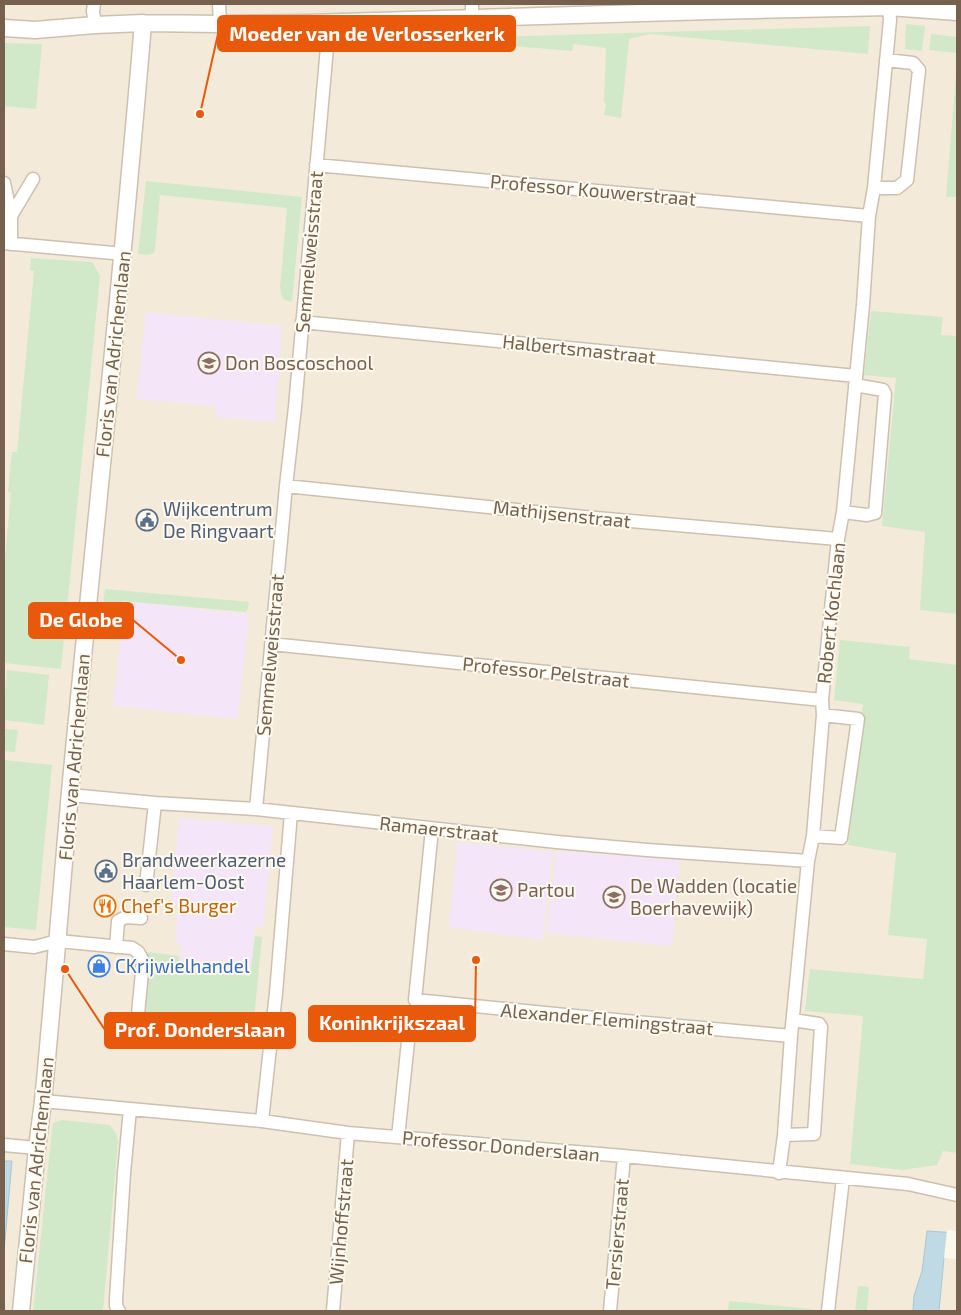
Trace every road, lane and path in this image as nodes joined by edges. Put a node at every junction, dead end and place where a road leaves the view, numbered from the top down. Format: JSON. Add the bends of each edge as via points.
{"nodes":[{"id":1,"x":94,"y":4,"type":"edge"},
{"id":2,"x":219,"y":4,"type":"edge"},
{"id":3,"x":724,"y":7,"type":"edge"},
{"id":4,"x":889,"y":7,"type":"junction"},
{"id":5,"x":472,"y":11,"type":"edge"},
{"id":6,"x":957,"y":12,"type":"edge"},
{"id":7,"x":327,"y":22,"type":"junction"},
{"id":8,"x":144,"y":23,"type":"junction"},
{"id":9,"x":220,"y":24,"type":"junction"},
{"id":10,"x":95,"y":25,"type":"junction"},
{"id":11,"x":4,"y":28,"type":"edge"},
{"id":12,"x":886,"y":60,"type":"junction"},
{"id":13,"x":316,"y":165,"type":"junction"},
{"id":14,"x":33,"y":179,"type":"dead end"},
{"id":15,"x":4,"y":183,"type":"edge"},
{"id":16,"x":874,"y":188,"type":"junction"},
{"id":17,"x":11,"y":216,"type":"junction"},
{"id":18,"x":869,"y":216,"type":"junction"},
{"id":19,"x":7,"y":243,"type":"edge"},
{"id":20,"x":124,"y":254,"type":"junction"},
{"id":21,"x":302,"y":322,"type":"junction"},
{"id":22,"x":855,"y":381,"type":"junction"},
{"id":23,"x":286,"y":486,"type":"junction"},
{"id":24,"x":843,"y":512,"type":"junction"},
{"id":25,"x":838,"y":539,"type":"junction"},
{"id":26,"x":271,"y":644,"type":"junction"},
{"id":27,"x":822,"y":700,"type":"junction"},
{"id":28,"x":822,"y":715,"type":"junction"},
{"id":29,"x":70,"y":794,"type":"junction"},
{"id":30,"x":155,"y":803,"type":"junction"},
{"id":31,"x":256,"y":810,"type":"junction"},
{"id":32,"x":291,"y":813,"type":"junction"},
{"id":33,"x":432,"y":828,"type":"junction"},
{"id":34,"x":813,"y":836,"type":"junction"},
{"id":35,"x":808,"y":861,"type":"junction"},
{"id":36,"x":146,"y":885,"type":"dead end"},
{"id":37,"x":141,"y":918,"type":"dead end"},
{"id":38,"x":58,"y":941,"type":"junction"},
{"id":39,"x":4,"y":944,"type":"edge"},
{"id":40,"x":116,"y":947,"type":"junction"},
{"id":41,"x":793,"y":1020,"type":"junction"},
{"id":42,"x":409,"y":1032,"type":"dead end"},
{"id":43,"x":791,"y":1036,"type":"junction"},
{"id":44,"x":271,"y":1038,"type":"junction"},
{"id":45,"x":43,"y":1101,"type":"junction"},
{"id":46,"x":130,"y":1109,"type":"junction"},
{"id":47,"x":262,"y":1121,"type":"junction"},
{"id":48,"x":348,"y":1132,"type":"junction"},
{"id":49,"x":784,"y":1135,"type":"junction"},
{"id":50,"x":398,"y":1136,"type":"junction"},
{"id":51,"x":4,"y":1145,"type":"edge"},
{"id":52,"x":37,"y":1148,"type":"junction"},
{"id":53,"x":624,"y":1156,"type":"junction"},
{"id":54,"x":779,"y":1173,"type":"junction"},
{"id":55,"x":843,"y":1178,"type":"junction"},
{"id":56,"x":957,"y":1195,"type":"edge"},
{"id":57,"x":21,"y":1311,"type":"edge"},
{"id":58,"x":118,"y":1311,"type":"edge"},
{"id":59,"x":333,"y":1311,"type":"edge"},
{"id":60,"x":610,"y":1311,"type":"edge"},
{"id":61,"x":828,"y":1311,"type":"edge"}],
"edges":[{"from":1,"to":10,"type":"street"},
{"from":2,"to":9,"type":"street"},
{"from":3,"to":4,"type":"street"},
{"from":3,"to":5,"type":"street"},
{"from":4,"to":6,"type":"street"},
{"from":4,"to":12,"type":"street","name":"Robert Kochlaan"},
{"from":5,"to":7,"type":"street"},
{"from":7,"to":9,"type":"street"},
{"from":7,"to":13,"type":"street","name":"Semmelweisstraat"},
{"from":8,"to":9,"type":"street"},
{"from":8,"to":10,"type":"street"},
{"from":8,"to":20,"type":"street","name":"Floris van Adrichemlaan"},
{"from":10,"to":11,"type":"street","via":[[35,30]]},
{"from":12,"to":16,"type":"street","name":"Robert Kochlaan"},
{"from":12,"to":16,"type":"street","via":[[913,63],[919,70],[907,180],[897,188]]},
{"from":13,"to":18,"type":"street","name":"Professor Kouwerstraat"},
{"from":13,"to":21,"type":"street","name":"Semmelweisstraat"},
{"from":14,"to":17,"type":"street"},
{"from":15,"to":17,"type":"street"},
{"from":16,"to":18,"type":"street","name":"Robert Kochlaan"},
{"from":17,"to":19,"type":"street"},
{"from":18,"to":22,"type":"street","name":"Robert Kochlaan"},
{"from":19,"to":20,"type":"street"},
{"from":20,"to":29,"type":"street","name":"Floris van Adrichemlaan"},
{"from":21,"to":22,"type":"street","name":"Halbertsmastraat"},
{"from":21,"to":23,"type":"street","name":"Semmelweisstraat"},
{"from":22,"to":24,"type":"street","name":"Robert Kochlaan"},
{"from":22,"to":24,"type":"street","via":[[883,390],[885,394],[875,512],[867,515]]},
{"from":23,"to":25,"type":"street","name":"Mathijsenstraat"},
{"from":23,"to":26,"type":"street","name":"Semmelweisstraat"},
{"from":24,"to":25,"type":"street","name":"Robert Kochlaan"},
{"from":25,"to":27,"type":"street","name":"Robert Kochlaan"},
{"from":26,"to":27,"type":"street","name":"Professor Pelstraat"},
{"from":26,"to":31,"type":"street","name":"Semmelweisstraat"},
{"from":27,"to":28,"type":"street","name":"Robert Kochlaan"},
{"from":28,"to":34,"type":"street","name":"Robert Kochlaan"},
{"from":28,"to":34,"type":"street","via":[[858,719],[841,838]]},
{"from":29,"to":30,"type":"street","name":"Ramaerstraat"},
{"from":29,"to":38,"type":"street","name":"Floris van Adrichemlaan"},
{"from":30,"to":31,"type":"street","name":"Ramaerstraat"},
{"from":30,"to":36,"type":"street"},
{"from":31,"to":32,"type":"street","name":"Ramaerstraat"},
{"from":32,"to":33,"type":"street","name":"Ramaerstraat"},
{"from":32,"to":44,"type":"street"},
{"from":33,"to":35,"type":"street","name":"Ramaerstraat","via":[[673,853]]},
{"from":33,"to":43,"type":"street","name":"Alexander Flemingstraat","via":[[415,1000]]},
{"from":34,"to":35,"type":"street","name":"Robert Kochlaan"},
{"from":35,"to":41,"type":"street","name":"Robert Kochlaan"},
{"from":37,"to":40,"type":"street","via":[[126,917],[118,921]]},
{"from":38,"to":39,"type":"street","via":[[34,947]]},
{"from":38,"to":40,"type":"street"},
{"from":38,"to":45,"type":"street","name":"Floris van Adrichemlaan"},
{"from":40,"to":44,"type":"street","via":[[132,948],[143,961],[137,1025]]},
{"from":41,"to":43,"type":"street","name":"Robert Kochlaan"},
{"from":41,"to":49,"type":"street","via":[[821,1027],[814,1134]]},
{"from":42,"to":50,"type":"street"},
{"from":43,"to":49,"type":"street","name":"Robert Kochlaan"},
{"from":44,"to":47,"type":"street"},
{"from":45,"to":46,"type":"street","name":"Professor Donderslaan"},
{"from":45,"to":52,"type":"street","name":"Floris van Adrichemlaan"},
{"from":46,"to":47,"type":"street","name":"Professor Donderslaan"},
{"from":46,"to":58,"type":"street","via":[[116,1298]]},
{"from":47,"to":48,"type":"street","name":"Professor Donderslaan"},
{"from":48,"to":50,"type":"street","name":"Professor Donderslaan"},
{"from":48,"to":59,"type":"street","name":"Wijnhoffstraat"},
{"from":49,"to":54,"type":"street","name":"Robert Kochlaan"},
{"from":50,"to":53,"type":"street","name":"Professor Donderslaan"},
{"from":51,"to":52,"type":"street"},
{"from":52,"to":57,"type":"street","name":"Floris van Adrichemlaan"},
{"from":53,"to":54,"type":"street","name":"Professor Donderslaan"},
{"from":53,"to":60,"type":"street","name":"Tersierstraat"},
{"from":54,"to":55,"type":"street","name":"Professor Donderslaan"},
{"from":55,"to":56,"type":"street","name":"Professor Donderslaan","via":[[908,1184]]},
{"from":55,"to":61,"type":"street"}]}
